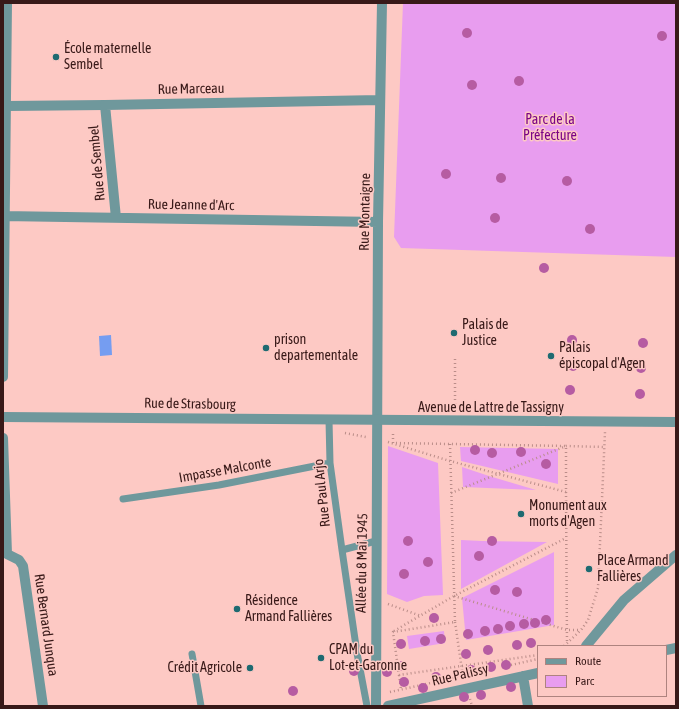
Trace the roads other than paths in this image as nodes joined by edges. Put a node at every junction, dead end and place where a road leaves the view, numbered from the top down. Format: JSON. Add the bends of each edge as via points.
{"nodes":[{"id":1,"x":7,"y":3,"type":"edge"},
{"id":2,"x":382,"y":3,"type":"edge"},
{"id":3,"x":380,"y":100,"type":"junction"},
{"id":4,"x":105,"y":105,"type":"junction"},
{"id":5,"x":5,"y":106,"type":"edge"},
{"id":6,"x":4,"y":216,"type":"edge"},
{"id":7,"x":116,"y":218,"type":"junction"},
{"id":8,"x":378,"y":222,"type":"junction"},
{"id":9,"x":3,"y":293,"type":"edge"},
{"id":10,"x":3,"y":377,"type":"edge"},
{"id":11,"x":3,"y":417,"type":"edge"},
{"id":12,"x":377,"y":420,"type":"junction"},
{"id":13,"x":676,"y":422,"type":"edge"},
{"id":14,"x":329,"y":424,"type":"junction"},
{"id":15,"x":3,"y":438,"type":"edge"},
{"id":16,"x":330,"y":463,"type":"junction"},
{"id":17,"x":123,"y":499,"type":"dead end"},
{"id":18,"x":376,"y":541,"type":"junction"},
{"id":19,"x":342,"y":550,"type":"junction"},
{"id":20,"x":676,"y":555,"type":"edge"},
{"id":21,"x":7,"y":558,"type":"edge"},
{"id":22,"x":587,"y":645,"type":"edge"},
{"id":23,"x":192,"y":654,"type":"dead end"},
{"id":24,"x":537,"y":673,"type":"edge"},
{"id":25,"x":523,"y":676,"type":"junction"},
{"id":26,"x":43,"y":706,"type":"edge"},
{"id":27,"x":201,"y":706,"type":"edge"},
{"id":28,"x":367,"y":706,"type":"edge"},
{"id":29,"x":376,"y":706,"type":"edge"},
{"id":30,"x":388,"y":706,"type":"edge"},
{"id":31,"x":528,"y":706,"type":"edge"}],
"edges":[{"from":1,"to":5,"type":"street"},
{"from":2,"to":3,"type":"street","name":"Rue Montaigne"},
{"from":3,"to":4,"type":"street","name":"Rue Marceau"},
{"from":3,"to":8,"type":"street","name":"Rue Montaigne"},
{"from":4,"to":5,"type":"street","name":"Rue Marceau"},
{"from":4,"to":7,"type":"street","name":"Rue de Sembel"},
{"from":5,"to":6,"type":"street"},
{"from":6,"to":7,"type":"street","name":"Rue Jeanne d'Arc"},
{"from":6,"to":9,"type":"street"},
{"from":7,"to":8,"type":"street","name":"Rue Jeanne d'Arc"},
{"from":8,"to":12,"type":"street","name":"Rue Montaigne"},
{"from":9,"to":10,"type":"street"},
{"from":11,"to":14,"type":"street","name":"Rue de Strasbourg"},
{"from":12,"to":13,"type":"street","name":"Avenue de Lattre de Tassigny"},
{"from":12,"to":14,"type":"street","name":"Rue de Strasbourg"},
{"from":12,"to":18,"type":"street","name":"Allée du 8 Mai 1945"},
{"from":14,"to":16,"type":"lane","name":"Rue Paul Arjo"},
{"from":15,"to":21,"type":"street","name":"Rue Bernard Junqua"},
{"from":16,"to":17,"type":"lane","name":"Impasse Malconte","via":[[219,485]]},
{"from":16,"to":19,"type":"lane","name":"Rue Paul Arjo"},
{"from":18,"to":19,"type":"lane"},
{"from":18,"to":29,"type":"street","name":"Allée du 8 Mai 1945"},
{"from":19,"to":28,"type":"lane","name":"Rue Paul Arjo"},
{"from":20,"to":22,"type":"street","via":[[624,600]]},
{"from":21,"to":26,"type":"street","name":"Rue Bernard Junqua","via":[[19,560],[23,566]]},
{"from":23,"to":27,"type":"lane"},
{"from":24,"to":25,"type":"street","name":"Rue Palissy"},
{"from":25,"to":30,"type":"street","name":"Rue Palissy"},
{"from":25,"to":31,"type":"street"}]}
